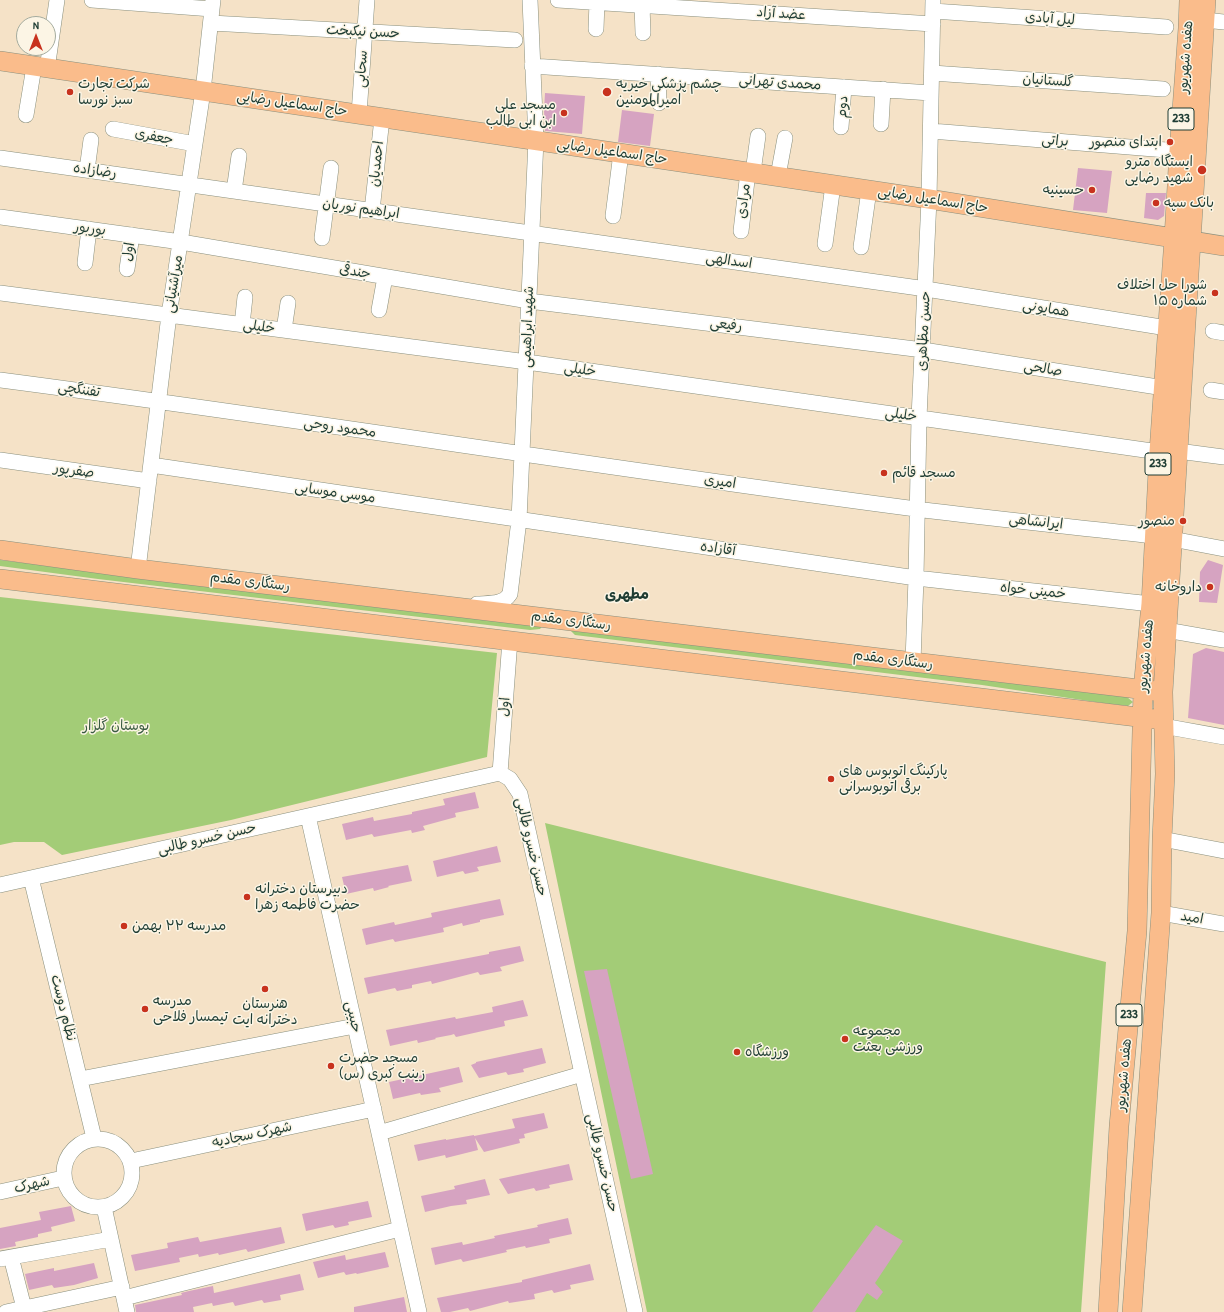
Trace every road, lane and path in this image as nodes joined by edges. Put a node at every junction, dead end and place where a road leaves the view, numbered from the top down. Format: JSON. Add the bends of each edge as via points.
{"nodes":[{"id":1,"x":57,"y":0,"type":"edge"},
{"id":2,"x":92,"y":0,"type":"edge"},
{"id":3,"x":367,"y":0,"type":"edge"},
{"id":4,"x":530,"y":0,"type":"edge"},
{"id":5,"x":558,"y":0,"type":"edge"},
{"id":6,"x":1189,"y":0,"type":"edge"},
{"id":7,"x":1206,"y":0,"type":"edge"},
{"id":8,"x":597,"y":2,"type":"junction"},
{"id":9,"x":642,"y":5,"type":"junction"},
{"id":10,"x":212,"y":11,"type":"edge"},
{"id":11,"x":933,"y":12,"type":"edge"},
{"id":12,"x":1205,"y":20,"type":"junction"},
{"id":13,"x":1224,"y":22,"type":"edge"},
{"id":14,"x":1166,"y":27,"type":"dead end"},
{"id":15,"x":596,"y":29,"type":"dead end"},
{"id":16,"x":365,"y":32,"type":"junction"},
{"id":17,"x":643,"y":32,"type":"dead end"},
{"id":18,"x":515,"y":40,"type":"dead end"},
{"id":19,"x":0,"y":62,"type":"edge"},
{"id":20,"x":532,"y":66,"type":"junction"},
{"id":21,"x":40,"y":68,"type":"junction"},
{"id":22,"x":932,"y":73,"type":"junction"},
{"id":23,"x":658,"y":74,"type":"junction"},
{"id":24,"x":844,"y":87,"type":"junction"},
{"id":25,"x":1164,"y":89,"type":"dead end"},
{"id":26,"x":883,"y":90,"type":"junction"},
{"id":27,"x":203,"y":92,"type":"junction"},
{"id":28,"x":931,"y":93,"type":"junction"},
{"id":29,"x":659,"y":103,"type":"dead end"},
{"id":30,"x":359,"y":114,"type":"junction"},
{"id":31,"x":26,"y":115,"type":"dead end"},
{"id":32,"x":382,"y":118,"type":"junction"},
{"id":33,"x":881,"y":124,"type":"dead end"},
{"id":34,"x":841,"y":127,"type":"dead end"},
{"id":35,"x":113,"y":129,"type":"dead end"},
{"id":36,"x":931,"y":131,"type":"junction"},
{"id":37,"x":758,"y":136,"type":"dead end"},
{"id":38,"x":785,"y":138,"type":"dead end"},
{"id":39,"x":91,"y":140,"type":"dead end"},
{"id":40,"x":536,"y":140,"type":"junction"},
{"id":41,"x":195,"y":144,"type":"junction"},
{"id":42,"x":1179,"y":151,"type":"junction"},
{"id":43,"x":621,"y":153,"type":"junction"},
{"id":44,"x":238,"y":156,"type":"dead end"},
{"id":45,"x":0,"y":158,"type":"edge"},
{"id":46,"x":331,"y":168,"type":"dead end"},
{"id":47,"x":87,"y":170,"type":"junction"},
{"id":48,"x":750,"y":172,"type":"junction"},
{"id":49,"x":778,"y":176,"type":"junction"},
{"id":50,"x":834,"y":184,"type":"junction"},
{"id":51,"x":189,"y":185,"type":"junction"},
{"id":52,"x":869,"y":190,"type":"junction"},
{"id":53,"x":234,"y":191,"type":"junction"},
{"id":54,"x":929,"y":199,"type":"junction"},
{"id":55,"x":327,"y":204,"type":"junction"},
{"id":56,"x":372,"y":211,"type":"junction"},
{"id":57,"x":613,"y":216,"type":"dead end"},
{"id":58,"x":0,"y":217,"type":"edge"},
{"id":59,"x":89,"y":229,"type":"junction"},
{"id":60,"x":741,"y":231,"type":"dead end"},
{"id":61,"x":532,"y":234,"type":"junction"},
{"id":62,"x":132,"y":235,"type":"junction"},
{"id":63,"x":322,"y":238,"type":"dead end"},
{"id":64,"x":1183,"y":240,"type":"junction"},
{"id":65,"x":181,"y":242,"type":"junction"},
{"id":66,"x":825,"y":244,"type":"dead end"},
{"id":67,"x":1224,"y":246,"type":"edge"},
{"id":68,"x":862,"y":247,"type":"dead end"},
{"id":69,"x":85,"y":263,"type":"dead end"},
{"id":70,"x":126,"y":269,"type":"dead end"},
{"id":71,"x":385,"y":277,"type":"junction"},
{"id":72,"x":926,"y":289,"type":"junction"},
{"id":73,"x":0,"y":293,"type":"edge"},
{"id":74,"x":245,"y":297,"type":"dead end"},
{"id":75,"x":529,"y":301,"type":"junction"},
{"id":76,"x":288,"y":303,"type":"dead end"},
{"id":77,"x":379,"y":310,"type":"dead end"},
{"id":78,"x":169,"y":315,"type":"junction"},
{"id":79,"x":242,"y":325,"type":"junction"},
{"id":80,"x":1167,"y":328,"type":"junction"},
{"id":81,"x":284,"y":330,"type":"junction"},
{"id":82,"x":923,"y":350,"type":"junction"},
{"id":83,"x":527,"y":362,"type":"junction"},
{"id":84,"x":0,"y":380,"type":"edge"},
{"id":85,"x":1164,"y":388,"type":"junction"},
{"id":86,"x":159,"y":401,"type":"junction"},
{"id":87,"x":919,"y":418,"type":"junction"},
{"id":88,"x":1178,"y":451,"type":"junction"},
{"id":89,"x":1159,"y":452,"type":"junction"},
{"id":90,"x":522,"y":454,"type":"junction"},
{"id":91,"x":1224,"y":457,"type":"edge"},
{"id":92,"x":0,"y":460,"type":"edge"},
{"id":93,"x":151,"y":465,"type":"junction"},
{"id":94,"x":149,"y":481,"type":"junction"},
{"id":95,"x":918,"y":509,"type":"junction"},
{"id":96,"x":519,"y":520,"type":"junction"},
{"id":97,"x":1163,"y":537,"type":"junction"},
{"id":98,"x":1224,"y":549,"type":"edge"},
{"id":99,"x":0,"y":550,"type":"edge"},
{"id":100,"x":138,"y":569,"type":"junction"},
{"id":101,"x":916,"y":578,"type":"junction"},
{"id":102,"x":0,"y":579,"type":"edge"},
{"id":103,"x":1151,"y":604,"type":"junction"},
{"id":104,"x":454,"y":606,"type":"junction"},
{"id":105,"x":552,"y":619,"type":"junction"},
{"id":106,"x":1166,"y":630,"type":"junction"},
{"id":107,"x":510,"y":640,"type":"junction"},
{"id":108,"x":1224,"y":640,"type":"edge"},
{"id":109,"x":550,"y":645,"type":"junction"},
{"id":110,"x":913,"y":662,"type":"junction"},
{"id":111,"x":1143,"y":690,"type":"junction"},
{"id":112,"x":1162,"y":692,"type":"junction"},
{"id":113,"x":1142,"y":717,"type":"junction"},
{"id":114,"x":1163,"y":723,"type":"junction"},
{"id":115,"x":1224,"y":736,"type":"edge"},
{"id":116,"x":500,"y":773,"type":"junction"},
{"id":117,"x":308,"y":816,"type":"junction"},
{"id":118,"x":1162,"y":840,"type":"junction"},
{"id":119,"x":1224,"y":850,"type":"edge"},
{"id":120,"x":31,"y":878,"type":"junction"},
{"id":121,"x":0,"y":885,"type":"edge"},
{"id":122,"x":1161,"y":913,"type":"junction"},
{"id":123,"x":1224,"y":924,"type":"edge"},
{"id":124,"x":355,"y":1026,"type":"junction"},
{"id":125,"x":582,"y":1074,"type":"junction"},
{"id":126,"x":80,"y":1079,"type":"junction"},
{"id":127,"x":374,"y":1109,"type":"junction"},
{"id":128,"x":379,"y":1133,"type":"junction"},
{"id":129,"x":94,"y":1138,"type":"junction"},
{"id":130,"x":131,"y":1161,"type":"junction"},
{"id":131,"x":63,"y":1178,"type":"junction"},
{"id":132,"x":0,"y":1192,"type":"edge"},
{"id":133,"x":104,"y":1207,"type":"junction"},
{"id":134,"x":400,"y":1229,"type":"junction"},
{"id":135,"x":111,"y":1239,"type":"junction"},
{"id":136,"x":5,"y":1258,"type":"edge"},
{"id":137,"x":124,"y":1299,"type":"edge"},
{"id":138,"x":24,"y":1308,"type":"junction"},
{"id":139,"x":6,"y":1312,"type":"edge"},
{"id":140,"x":419,"y":1312,"type":"edge"},
{"id":141,"x":635,"y":1312,"type":"edge"},
{"id":142,"x":1108,"y":1312,"type":"edge"},
{"id":143,"x":1132,"y":1312,"type":"edge"}],
"edges":[{"from":1,"to":21,"type":"street"},
{"from":2,"to":10,"type":"street","name":"حسن نیکبخت"},
{"from":3,"to":16,"type":"street","name":"سحابی"},
{"from":4,"to":20,"type":"street","name":"شهید ابراهیمی"},
{"from":5,"to":8,"type":"street","name":"عضد آزاد"},
{"from":6,"to":42,"type":"main road","name":"هفده شهریور","number":"233"},
{"from":7,"to":12,"type":"main road","name":"هفده شهریور","number":"233"},
{"from":8,"to":9,"type":"street","name":"عضد آزاد"},
{"from":8,"to":15,"type":"street"},
{"from":9,"to":11,"type":"street","name":"عضد آزاد"},
{"from":9,"to":17,"type":"street"},
{"from":10,"to":16,"type":"street","name":"حسن نیکبخت"},
{"from":10,"to":27,"type":"street","name":"میرآشتیانی"},
{"from":11,"to":14,"type":"street","name":"لیل آبادی"},
{"from":11,"to":22,"type":"street","name":"حسن مظاهری"},
{"from":12,"to":13,"type":"street"},
{"from":12,"to":64,"type":"main road","name":"هفده شهریور","number":"233"},
{"from":16,"to":18,"type":"street","name":"حسن نیکبخت"},
{"from":16,"to":30,"type":"street","name":"سحابی"},
{"from":19,"to":21,"type":"main road","name":"حاج اسماعیل رضایی"},
{"from":20,"to":23,"type":"street","name":"محمدی تهرانی"},
{"from":20,"to":40,"type":"street","name":"شهید ابراهیمی"},
{"from":21,"to":27,"type":"main road","name":"حاج اسماعیل رضایی"},
{"from":21,"to":31,"type":"street"},
{"from":22,"to":25,"type":"street","name":"گلستانیان"},
{"from":22,"to":28,"type":"street","name":"حسن مظاهری"},
{"from":23,"to":24,"type":"street","name":"محمدی تهرانی"},
{"from":23,"to":29,"type":"street"},
{"from":24,"to":26,"type":"street","name":"محمدی تهرانی"},
{"from":24,"to":34,"type":"street","name":"دوم"},
{"from":26,"to":28,"type":"street","name":"محمدی تهرانی"},
{"from":26,"to":33,"type":"street"},
{"from":27,"to":30,"type":"main road","name":"حاج اسماعیل رضایی"},
{"from":27,"to":41,"type":"street","name":"میرآشتیانی"},
{"from":28,"to":36,"type":"street","name":"حسن مظاهری"},
{"from":30,"to":32,"type":"main road","name":"حاج اسماعیل رضایی"},
{"from":32,"to":40,"type":"main road","name":"حاج اسماعیل رضایی"},
{"from":32,"to":56,"type":"street","name":"احمدیان"},
{"from":35,"to":41,"type":"street","name":"جعفری"},
{"from":36,"to":42,"type":"street","name":"براتی"},
{"from":36,"to":54,"type":"street","name":"حسن مظاهری"},
{"from":37,"to":48,"type":"street","name":"مرادی"},
{"from":38,"to":49,"type":"street"},
{"from":39,"to":47,"type":"street"},
{"from":40,"to":43,"type":"main road","name":"حاج اسماعیل رضایی"},
{"from":40,"to":61,"type":"street","name":"شهید ابراهیمی"},
{"from":41,"to":51,"type":"street","name":"میرآشتیانی"},
{"from":42,"to":64,"type":"main road","name":"هفده شهریور","number":"233"},
{"from":43,"to":48,"type":"main road","name":"حاج اسماعیل رضایی"},
{"from":43,"to":57,"type":"street"},
{"from":44,"to":53,"type":"street"},
{"from":45,"to":47,"type":"street","name":"رضازاده"},
{"from":46,"to":55,"type":"street"},
{"from":47,"to":51,"type":"street","name":"رضازاده"},
{"from":48,"to":49,"type":"main road","name":"حاج اسماعیل رضایی"},
{"from":48,"to":60,"type":"street","name":"مرادی"},
{"from":49,"to":50,"type":"main road","name":"حاج اسماعیل رضایی"},
{"from":50,"to":52,"type":"main road","name":"حاج اسماعیل رضایی"},
{"from":50,"to":66,"type":"street"},
{"from":51,"to":53,"type":"street","name":"ابراهیم نوریان"},
{"from":51,"to":65,"type":"street","name":"میرآشتیانی"},
{"from":52,"to":54,"type":"main road","name":"حاج اسماعیل رضایی"},
{"from":52,"to":68,"type":"street"},
{"from":53,"to":55,"type":"street","name":"ابراهیم نوریان"},
{"from":54,"to":64,"type":"main road","name":"حاج اسماعیل رضایی"},
{"from":54,"to":72,"type":"street","name":"حسن مظاهری"},
{"from":55,"to":56,"type":"street","name":"ابراهیم نوریان"},
{"from":55,"to":63,"type":"street"},
{"from":56,"to":61,"type":"street","name":"ابراهیم نوریان"},
{"from":58,"to":59,"type":"street","name":"بوربور"},
{"from":59,"to":62,"type":"street","name":"بوربور"},
{"from":59,"to":69,"type":"street"},
{"from":61,"to":72,"type":"street","name":"اسدالهی"},
{"from":61,"to":75,"type":"street","name":"شهید ابراهیمی"},
{"from":62,"to":65,"type":"street","name":"بوربور"},
{"from":62,"to":70,"type":"street","name":"اول"},
{"from":64,"to":67,"type":"main road","name":"حاج اسماعیل رضایی"},
{"from":64,"to":80,"type":"main road","name":"هفده شهریور","number":"233"},
{"from":64,"to":88,"type":"main road","name":"هفده شهریور","number":"233"},
{"from":65,"to":71,"type":"street","name":"جندقی"},
{"from":65,"to":78,"type":"street","name":"میرآشتیانی"},
{"from":71,"to":75,"type":"street","name":"جندقی"},
{"from":71,"to":77,"type":"street"},
{"from":72,"to":80,"type":"street","name":"همایونی"},
{"from":72,"to":82,"type":"street","name":"حسن مظاهری"},
{"from":73,"to":78,"type":"street","name":"خلیلی"},
{"from":74,"to":79,"type":"street"},
{"from":75,"to":82,"type":"street","name":"رفیعی"},
{"from":75,"to":83,"type":"street","name":"شهید ابراهیمی"},
{"from":76,"to":81,"type":"street"},
{"from":78,"to":79,"type":"street","name":"خلیلی"},
{"from":78,"to":86,"type":"street","name":"میرآشتیانی"},
{"from":79,"to":81,"type":"street","name":"خلیلی"},
{"from":80,"to":85,"type":"main road","name":"هفده شهریور","number":"233"},
{"from":81,"to":83,"type":"street","name":"خلیلی"},
{"from":82,"to":85,"type":"street","name":"صالحی"},
{"from":82,"to":87,"type":"street","name":"حسن مظاهری"},
{"from":83,"to":87,"type":"street","name":"خلیلی"},
{"from":83,"to":90,"type":"street","name":"شهید ابراهیمی"},
{"from":84,"to":86,"type":"street","name":"تفننگچی"},
{"from":85,"to":89,"type":"main road","name":"هفده شهریور","number":"233"},
{"from":86,"to":90,"type":"street","name":"محمود روحی"},
{"from":86,"to":93,"type":"street","name":"میرآشتیانی"},
{"from":87,"to":89,"type":"street","name":"خلیلی"},
{"from":87,"to":95,"type":"street","name":"حسن مظاهری"},
{"from":88,"to":91,"type":"street"},
{"from":88,"to":97,"type":"main road","name":"هفده شهریور","number":"233"},
{"from":89,"to":97,"type":"main road","name":"هفده شهریور","number":"233"},
{"from":90,"to":95,"type":"street","name":"امیری"},
{"from":90,"to":96,"type":"street","name":"شهید ابراهیمی"},
{"from":92,"to":94,"type":"street","name":"صفرپور"},
{"from":93,"to":94,"type":"street","name":"میرآشتیانی"},
{"from":93,"to":96,"type":"street","name":"موسی موسایی"},
{"from":94,"to":100,"type":"street","name":"میرآشتیانی"},
{"from":95,"to":97,"type":"street","name":"ایرانشاهی"},
{"from":95,"to":101,"type":"street","name":"حسن مظاهری"},
{"from":96,"to":101,"type":"street","name":"آقازاده"},
{"from":96,"to":104,"type":"street","name":"شهید ابراهیمی","via":[[510,594],[507,598],[502,602]]},
{"from":97,"to":98,"type":"street","name":"ایرانشاهی"},
{"from":97,"to":103,"type":"main road","name":"هفده شهریور","number":"233"},
{"from":97,"to":106,"type":"main road","name":"هفده شهریور","number":"233"},
{"from":99,"to":100,"type":"main road","name":"رستگاری مقدم"},
{"from":100,"to":104,"type":"main road","name":"رستگاری مقدم"},
{"from":101,"to":103,"type":"street","name":"خمینی خواه"},
{"from":101,"to":110,"type":"street","name":"حسن مظاهری"},
{"from":102,"to":107,"type":"main road","name":"رستگاری مقدم"},
{"from":103,"to":111,"type":"main road","name":"هفده شهریور","number":"233"},
{"from":104,"to":105,"type":"main road","name":"رستگاری مقدم"},
{"from":105,"to":109,"type":"main road"},
{"from":105,"to":110,"type":"main road","name":"رستگاری مقدم"},
{"from":106,"to":108,"type":"street"},
{"from":106,"to":112,"type":"main road","name":"هفده شهریور","number":"233"},
{"from":107,"to":109,"type":"main road","name":"رستگاری مقدم"},
{"from":107,"to":116,"type":"street","name":"اول"},
{"from":109,"to":113,"type":"main road","name":"رستگاری مقدم"},
{"from":110,"to":111,"type":"main road","name":"رستگاری مقدم"},
{"from":111,"to":112,"type":"main road","name":"رستگاری مقدم"},
{"from":111,"to":113,"type":"main road","name":"هفده شهریور","number":"233"},
{"from":112,"to":114,"type":"main road","name":"هفده شهریور","number":"233"},
{"from":113,"to":114,"type":"main road","name":"رستگاری مقدم"},
{"from":113,"to":142,"type":"main road","name":"هفده شهریور","number":"233","via":[[1136,931],[1119,1126]]},
{"from":114,"to":115,"type":"street"},
{"from":114,"to":118,"type":"main road","name":"هفده شهریور","number":"233","via":[[1165,774]]},
{"from":116,"to":117,"type":"street","name":"حسن خسرو طالبی"},
{"from":116,"to":125,"type":"street","name":"حسن خسرو طالبی","via":[[510,779],[520,794]]},
{"from":117,"to":120,"type":"street","name":"حسن خسرو طالبی"},
{"from":117,"to":124,"type":"street","name":"حبیبی"},
{"from":118,"to":119,"type":"street"},
{"from":118,"to":122,"type":"main road","name":"هفده شهریور","number":"233"},
{"from":120,"to":121,"type":"street","name":"حسن خسرو طالبی"},
{"from":120,"to":126,"type":"street","name":"نظام دوست"},
{"from":122,"to":123,"type":"street","name":"امید"},
{"from":122,"to":143,"type":"main road","name":"هفده شهریور","number":"233"},
{"from":124,"to":126,"type":"street"},
{"from":124,"to":127,"type":"street","name":"حبیبی"},
{"from":125,"to":128,"type":"street"},
{"from":125,"to":141,"type":"street","name":"حسن خسرو طالبی"},
{"from":126,"to":129,"type":"street","name":"نظام دوست"},
{"from":127,"to":128,"type":"street","name":"حبیبی"},
{"from":127,"to":130,"type":"street","name":"شهرک سجادیه"},
{"from":128,"to":134,"type":"street","name":"حبیبی"},
{"from":129,"to":130,"type":"street","via":[[116,1143]]},
{"from":129,"to":131,"type":"street","via":[[74,1147],[67,1156]]},
{"from":130,"to":133,"type":"street","via":[[131,1185],[115,1203]]},
{"from":131,"to":132,"type":"street","name":"شهرک"},
{"from":131,"to":133,"type":"street","via":[[73,1197],[82,1204]]},
{"from":133,"to":135,"type":"street"},
{"from":134,"to":137,"type":"street"},
{"from":134,"to":140,"type":"street","name":"حبیبی"},
{"from":135,"to":136,"type":"street"},
{"from":135,"to":137,"type":"street"},
{"from":136,"to":138,"type":"street"},
{"from":137,"to":138,"type":"street"},
{"from":138,"to":139,"type":"street"}]}
